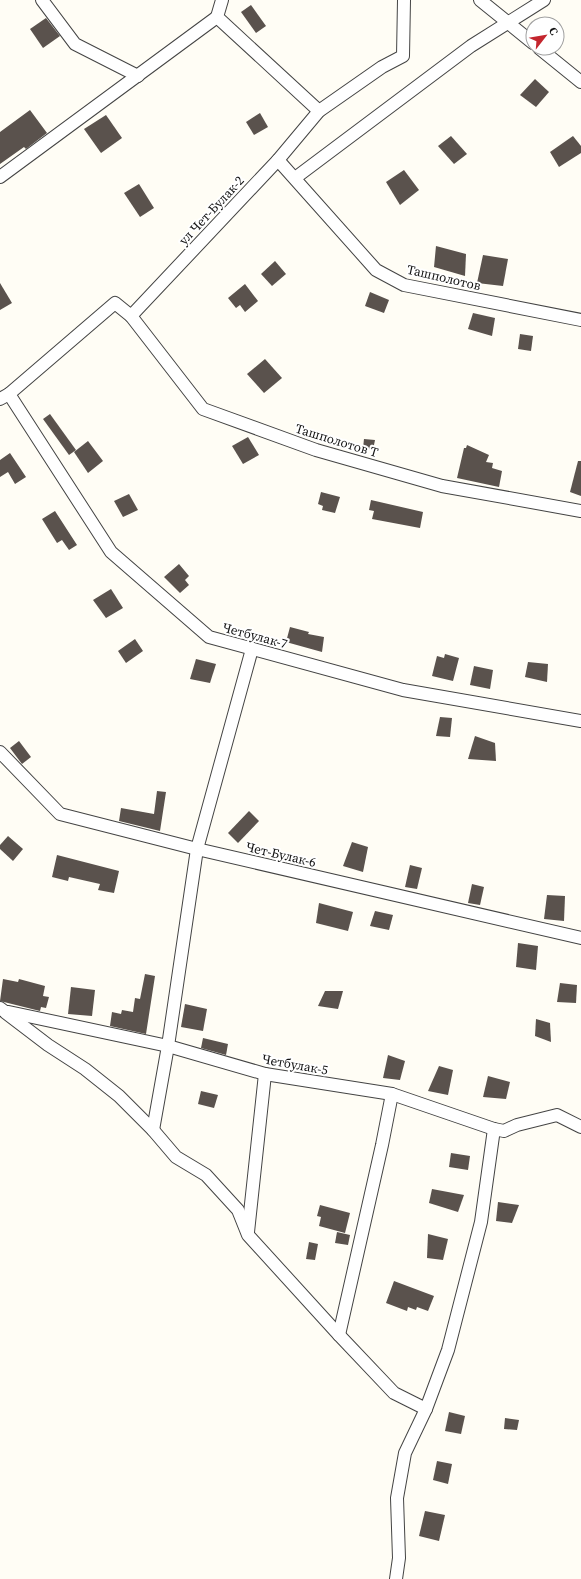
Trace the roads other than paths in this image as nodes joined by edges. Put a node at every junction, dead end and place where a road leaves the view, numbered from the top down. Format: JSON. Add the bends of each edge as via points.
{"nodes":[{"id":1,"x":42,"y":0,"type":"edge"},
{"id":2,"x":222,"y":0,"type":"edge"},
{"id":3,"x":404,"y":0,"type":"edge"},
{"id":4,"x":480,"y":0,"type":"edge"},
{"id":5,"x":544,"y":0,"type":"edge"},
{"id":6,"x":217,"y":17,"type":"junction"},
{"id":7,"x":508,"y":23,"type":"junction"},
{"id":8,"x":525,"y":37,"type":"edge"},
{"id":9,"x":549,"y":56,"type":"edge"},
{"id":10,"x":138,"y":76,"type":"junction"},
{"id":11,"x":581,"y":82,"type":"edge"},
{"id":12,"x":319,"y":111,"type":"junction"},
{"id":13,"x":278,"y":160,"type":"junction"},
{"id":14,"x":0,"y":177,"type":"edge"},
{"id":15,"x":295,"y":178,"type":"junction"},
{"id":16,"x":131,"y":316,"type":"junction"},
{"id":17,"x":581,"y":320,"type":"edge"},
{"id":18,"x":5,"y":397,"type":"edge"},
{"id":19,"x":581,"y":511,"type":"edge"},
{"id":20,"x":252,"y":649,"type":"junction"},
{"id":21,"x":581,"y":721,"type":"edge"},
{"id":22,"x":0,"y":752,"type":"edge"},
{"id":23,"x":197,"y":849,"type":"junction"},
{"id":24,"x":581,"y":938,"type":"edge"},
{"id":25,"x":2,"y":1010,"type":"edge"},
{"id":26,"x":168,"y":1046,"type":"junction"},
{"id":27,"x":265,"y":1074,"type":"junction"},
{"id":28,"x":392,"y":1094,"type":"junction"},
{"id":29,"x":581,"y":1128,"type":"edge"},
{"id":30,"x":494,"y":1129,"type":"junction"},
{"id":31,"x":153,"y":1130,"type":"junction"},
{"id":32,"x":248,"y":1235,"type":"junction"},
{"id":33,"x":339,"y":1335,"type":"junction"},
{"id":34,"x":426,"y":1409,"type":"junction"},
{"id":35,"x":396,"y":1579,"type":"edge"}],
"edges":[{"from":1,"to":10,"type":"street","via":[[75,44]]},
{"from":2,"to":6,"type":"street"},
{"from":3,"to":12,"type":"street","name":"ул Чет-Булак-2","via":[[403,56],[382,67]]},
{"from":4,"to":7,"type":"street"},
{"from":5,"to":7,"type":"street"},
{"from":6,"to":10,"type":"street"},
{"from":6,"to":12,"type":"street"},
{"from":7,"to":8,"type":"street"},
{"from":7,"to":15,"type":"street","via":[[471,46]]},
{"from":9,"to":11,"type":"street"},
{"from":10,"to":14,"type":"street"},
{"from":12,"to":13,"type":"street","name":"ул Чет-Булак-2"},
{"from":13,"to":15,"type":"street","name":"Ташполотов"},
{"from":13,"to":16,"type":"street","name":"ул Чет-Булак-2"},
{"from":15,"to":17,"type":"street","name":"Ташполотов","via":[[376,270],[404,285]]},
{"from":16,"to":18,"type":"street","via":[[115,303]]},
{"from":16,"to":19,"type":"street","name":"Ташполотов Т","via":[[202,409],[316,450],[442,486]]},
{"from":18,"to":20,"type":"street","name":"Четбулак-7","via":[[111,552],[209,637]]},
{"from":20,"to":21,"type":"street","name":"Четбулак-7","via":[[403,690]]},
{"from":20,"to":23,"type":"street"},
{"from":22,"to":23,"type":"street","name":"Чет-Булак-6","via":[[60,814]]},
{"from":23,"to":24,"type":"street","name":"Чет-Булак-6"},
{"from":23,"to":26,"type":"street"},
{"from":25,"to":26,"type":"street","name":"Четбулак-5"},
{"from":25,"to":31,"type":"street","via":[[120,1096]]},
{"from":26,"to":27,"type":"street","name":"Четбулак-5"},
{"from":26,"to":31,"type":"street"},
{"from":27,"to":28,"type":"street","name":"Четбулак-5"},
{"from":27,"to":32,"type":"street"},
{"from":28,"to":30,"type":"street","name":"Четбулак-5"},
{"from":28,"to":33,"type":"street"},
{"from":29,"to":30,"type":"street","name":"Четбулак-5","via":[[557,1115],[504,1131]]},
{"from":30,"to":34,"type":"street","via":[[481,1222],[448,1350]]},
{"from":31,"to":32,"type":"street","via":[[176,1157],[206,1175],[238,1210]]},
{"from":32,"to":33,"type":"street"},
{"from":33,"to":34,"type":"street","via":[[394,1393]]},
{"from":34,"to":35,"type":"street","via":[[405,1453],[398,1491],[399,1558]]}]}
